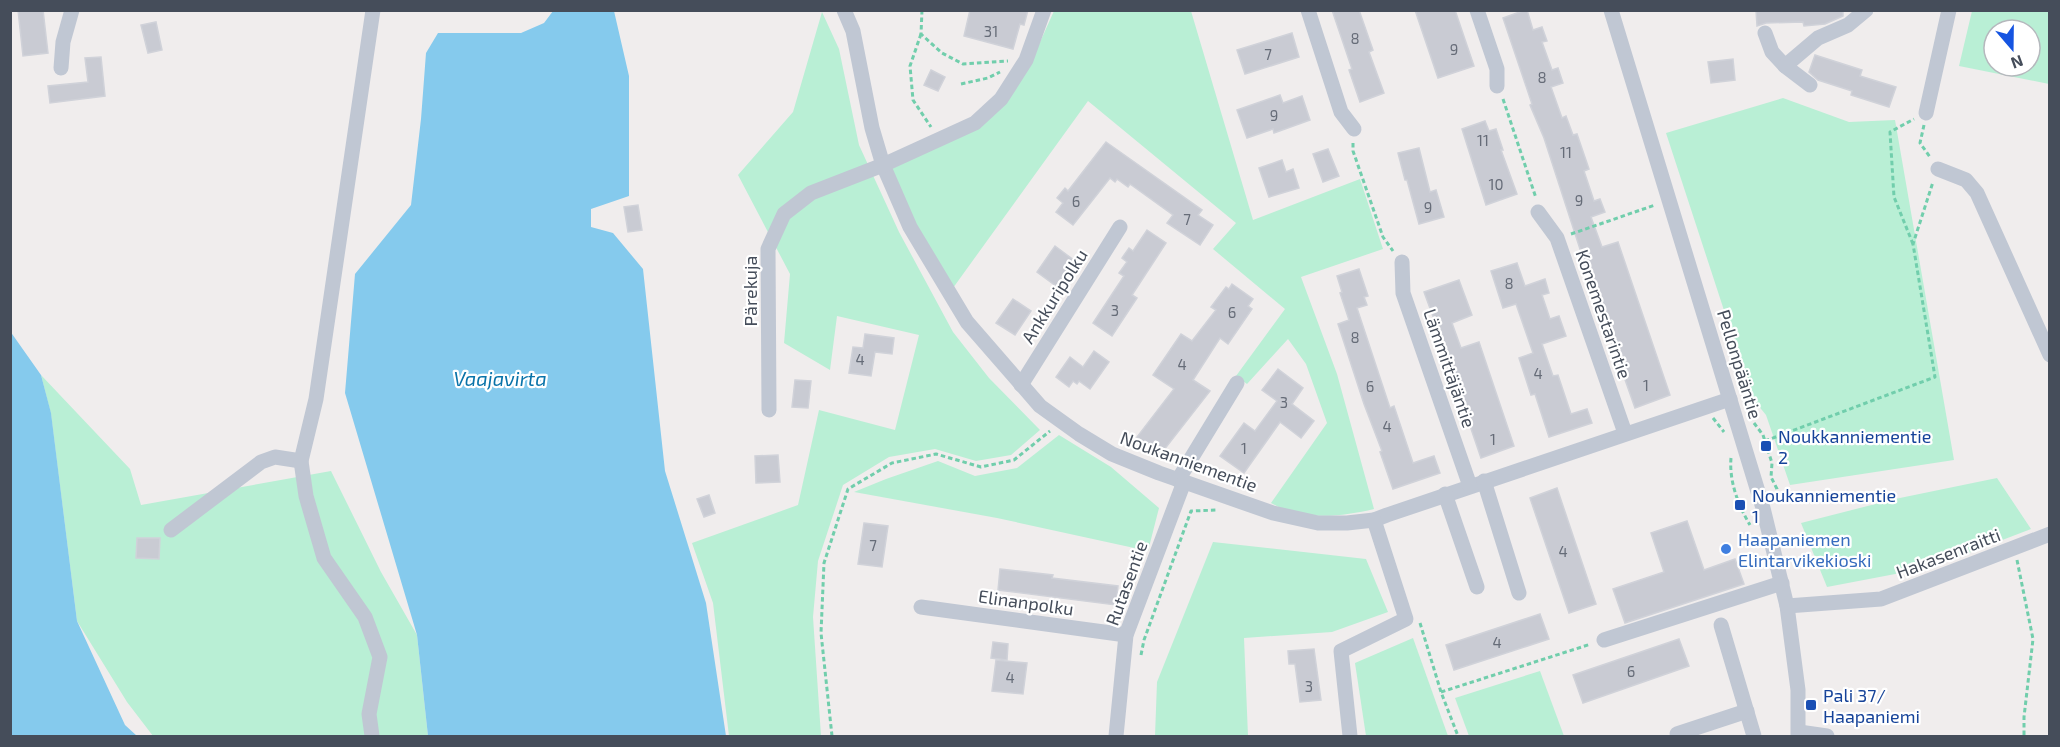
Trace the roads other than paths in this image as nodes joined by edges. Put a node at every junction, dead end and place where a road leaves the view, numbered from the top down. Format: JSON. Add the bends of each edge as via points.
{"nodes":[{"id":1,"x":72,"y":10,"type":"edge"},
{"id":2,"x":373,"y":10,"type":"edge"},
{"id":3,"x":844,"y":10,"type":"edge"},
{"id":4,"x":1044,"y":10,"type":"edge"},
{"id":5,"x":1308,"y":10,"type":"edge"},
{"id":6,"x":1478,"y":10,"type":"edge"},
{"id":7,"x":1611,"y":10,"type":"edge"},
{"id":8,"x":1866,"y":10,"type":"edge"},
{"id":9,"x":1949,"y":10,"type":"edge"},
{"id":10,"x":1765,"y":33,"type":"dead end"},
{"id":11,"x":1785,"y":66,"type":"junction"},
{"id":12,"x":61,"y":68,"type":"dead end"},
{"id":13,"x":1810,"y":85,"type":"dead end"},
{"id":14,"x":1497,"y":87,"type":"road end"},
{"id":15,"x":1926,"y":113,"type":"road end"},
{"id":16,"x":1354,"y":129,"type":"road end"},
{"id":17,"x":882,"y":165,"type":"junction"},
{"id":18,"x":1938,"y":169,"type":"road end"},
{"id":19,"x":1538,"y":212,"type":"road end"},
{"id":20,"x":1120,"y":227,"type":"dead end"},
{"id":21,"x":1402,"y":262,"type":"road end"},
{"id":22,"x":2049,"y":355,"type":"edge"},
{"id":23,"x":1237,"y":383,"type":"dead end"},
{"id":24,"x":1021,"y":385,"type":"junction"},
{"id":25,"x":1730,"y":399,"type":"junction"},
{"id":26,"x":769,"y":410,"type":"dead end"},
{"id":27,"x":1625,"y":433,"type":"junction"},
{"id":28,"x":301,"y":461,"type":"junction"},
{"id":29,"x":1181,"y":481,"type":"junction"},
{"id":30,"x":1477,"y":484,"type":"junction"},
{"id":31,"x":1445,"y":494,"type":"junction"},
{"id":32,"x":1374,"y":519,"type":"junction"},
{"id":33,"x":171,"y":530,"type":"dead end"},
{"id":34,"x":2049,"y":534,"type":"edge"},
{"id":35,"x":1782,"y":583,"type":"junction"},
{"id":36,"x":1477,"y":588,"type":"dead end"},
{"id":37,"x":1519,"y":593,"type":"dead end"},
{"id":38,"x":1787,"y":606,"type":"junction"},
{"id":39,"x":921,"y":607,"type":"dead end"},
{"id":40,"x":1721,"y":626,"type":"dead end"},
{"id":41,"x":1126,"y":635,"type":"junction"},
{"id":42,"x":1604,"y":640,"type":"road end"},
{"id":43,"x":1747,"y":711,"type":"junction"},
{"id":44,"x":1677,"y":734,"type":"dead end"},
{"id":45,"x":1798,"y":734,"type":"edge"},
{"id":46,"x":372,"y":736,"type":"edge"},
{"id":47,"x":1116,"y":736,"type":"edge"},
{"id":48,"x":1350,"y":736,"type":"edge"},
{"id":49,"x":1754,"y":736,"type":"edge"},
{"id":50,"x":1827,"y":736,"type":"edge"}],
"edges":[{"from":1,"to":12,"type":"street"},
{"from":2,"to":28,"type":"street","via":[[316,399]]},
{"from":3,"to":17,"type":"street","name":"Noukanniementie","via":[[853,31]]},
{"from":4,"to":17,"type":"street","name":"Pärekuja","via":[[1026,60],[1001,99],[975,123]]},
{"from":5,"to":16,"type":"street","via":[[1341,112]]},
{"from":6,"to":14,"type":"street","via":[[1497,69]]},
{"from":7,"to":25,"type":"street","name":"Pellonpääntie"},
{"from":8,"to":11,"type":"street","via":[[1848,25],[1818,38]]},
{"from":9,"to":15,"type":"street"},
{"from":10,"to":11,"type":"street","via":[[1772,52]]},
{"from":11,"to":13,"type":"street"},
{"from":17,"to":24,"type":"street","name":"Noukanniementie","via":[[910,227],[967,322]]},
{"from":17,"to":26,"type":"street","name":"Pärekuja","via":[[811,193],[784,214],[768,249]]},
{"from":18,"to":22,"type":"street","via":[[1966,180],[1977,193]]},
{"from":19,"to":27,"type":"street","name":"Konemestarintie","via":[[1557,238]]},
{"from":20,"to":24,"type":"street","name":"Ankkuripolku"},
{"from":21,"to":30,"type":"street","name":"Lämmittäjäntie","via":[[1403,293]]},
{"from":23,"to":29,"type":"street","name":"Rutasentie"},
{"from":24,"to":29,"type":"street","name":"Noukanniementie","via":[[1040,406],[1112,454]]},
{"from":25,"to":27,"type":"street","name":"Noukanniementie"},
{"from":25,"to":35,"type":"street","name":"Pellonpääntie"},
{"from":27,"to":30,"type":"street","name":"Noukanniementie"},
{"from":28,"to":33,"type":"street","via":[[275,457],[261,462]]},
{"from":28,"to":46,"type":"street","via":[[306,496],[324,558],[365,617],[380,657],[369,714]]},
{"from":29,"to":32,"type":"street","name":"Noukanniementie","via":[[1274,513],[1318,523]]},
{"from":29,"to":41,"type":"street","name":"Rutasentie"},
{"from":30,"to":31,"type":"street","name":"Noukanniementie"},
{"from":30,"to":37,"type":"street","name":"Lämmittäjäntie"},
{"from":31,"to":32,"type":"street","name":"Noukanniementie"},
{"from":31,"to":36,"type":"street"},
{"from":32,"to":48,"type":"street","via":[[1406,619],[1341,651]]},
{"from":34,"to":38,"type":"street","name":"Hakasenraitti","via":[[1881,599]]},
{"from":35,"to":38,"type":"street","name":"Pellonpääntie"},
{"from":35,"to":42,"type":"street"},
{"from":38,"to":45,"type":"street","name":"Pellonpääntie","via":[[1798,690]]},
{"from":39,"to":41,"type":"street","name":"Elinanpolku"},
{"from":40,"to":43,"type":"street"},
{"from":41,"to":47,"type":"street","name":"Rutasentie"},
{"from":43,"to":44,"type":"street"},
{"from":43,"to":49,"type":"street"},
{"from":45,"to":50,"type":"street"}]}
